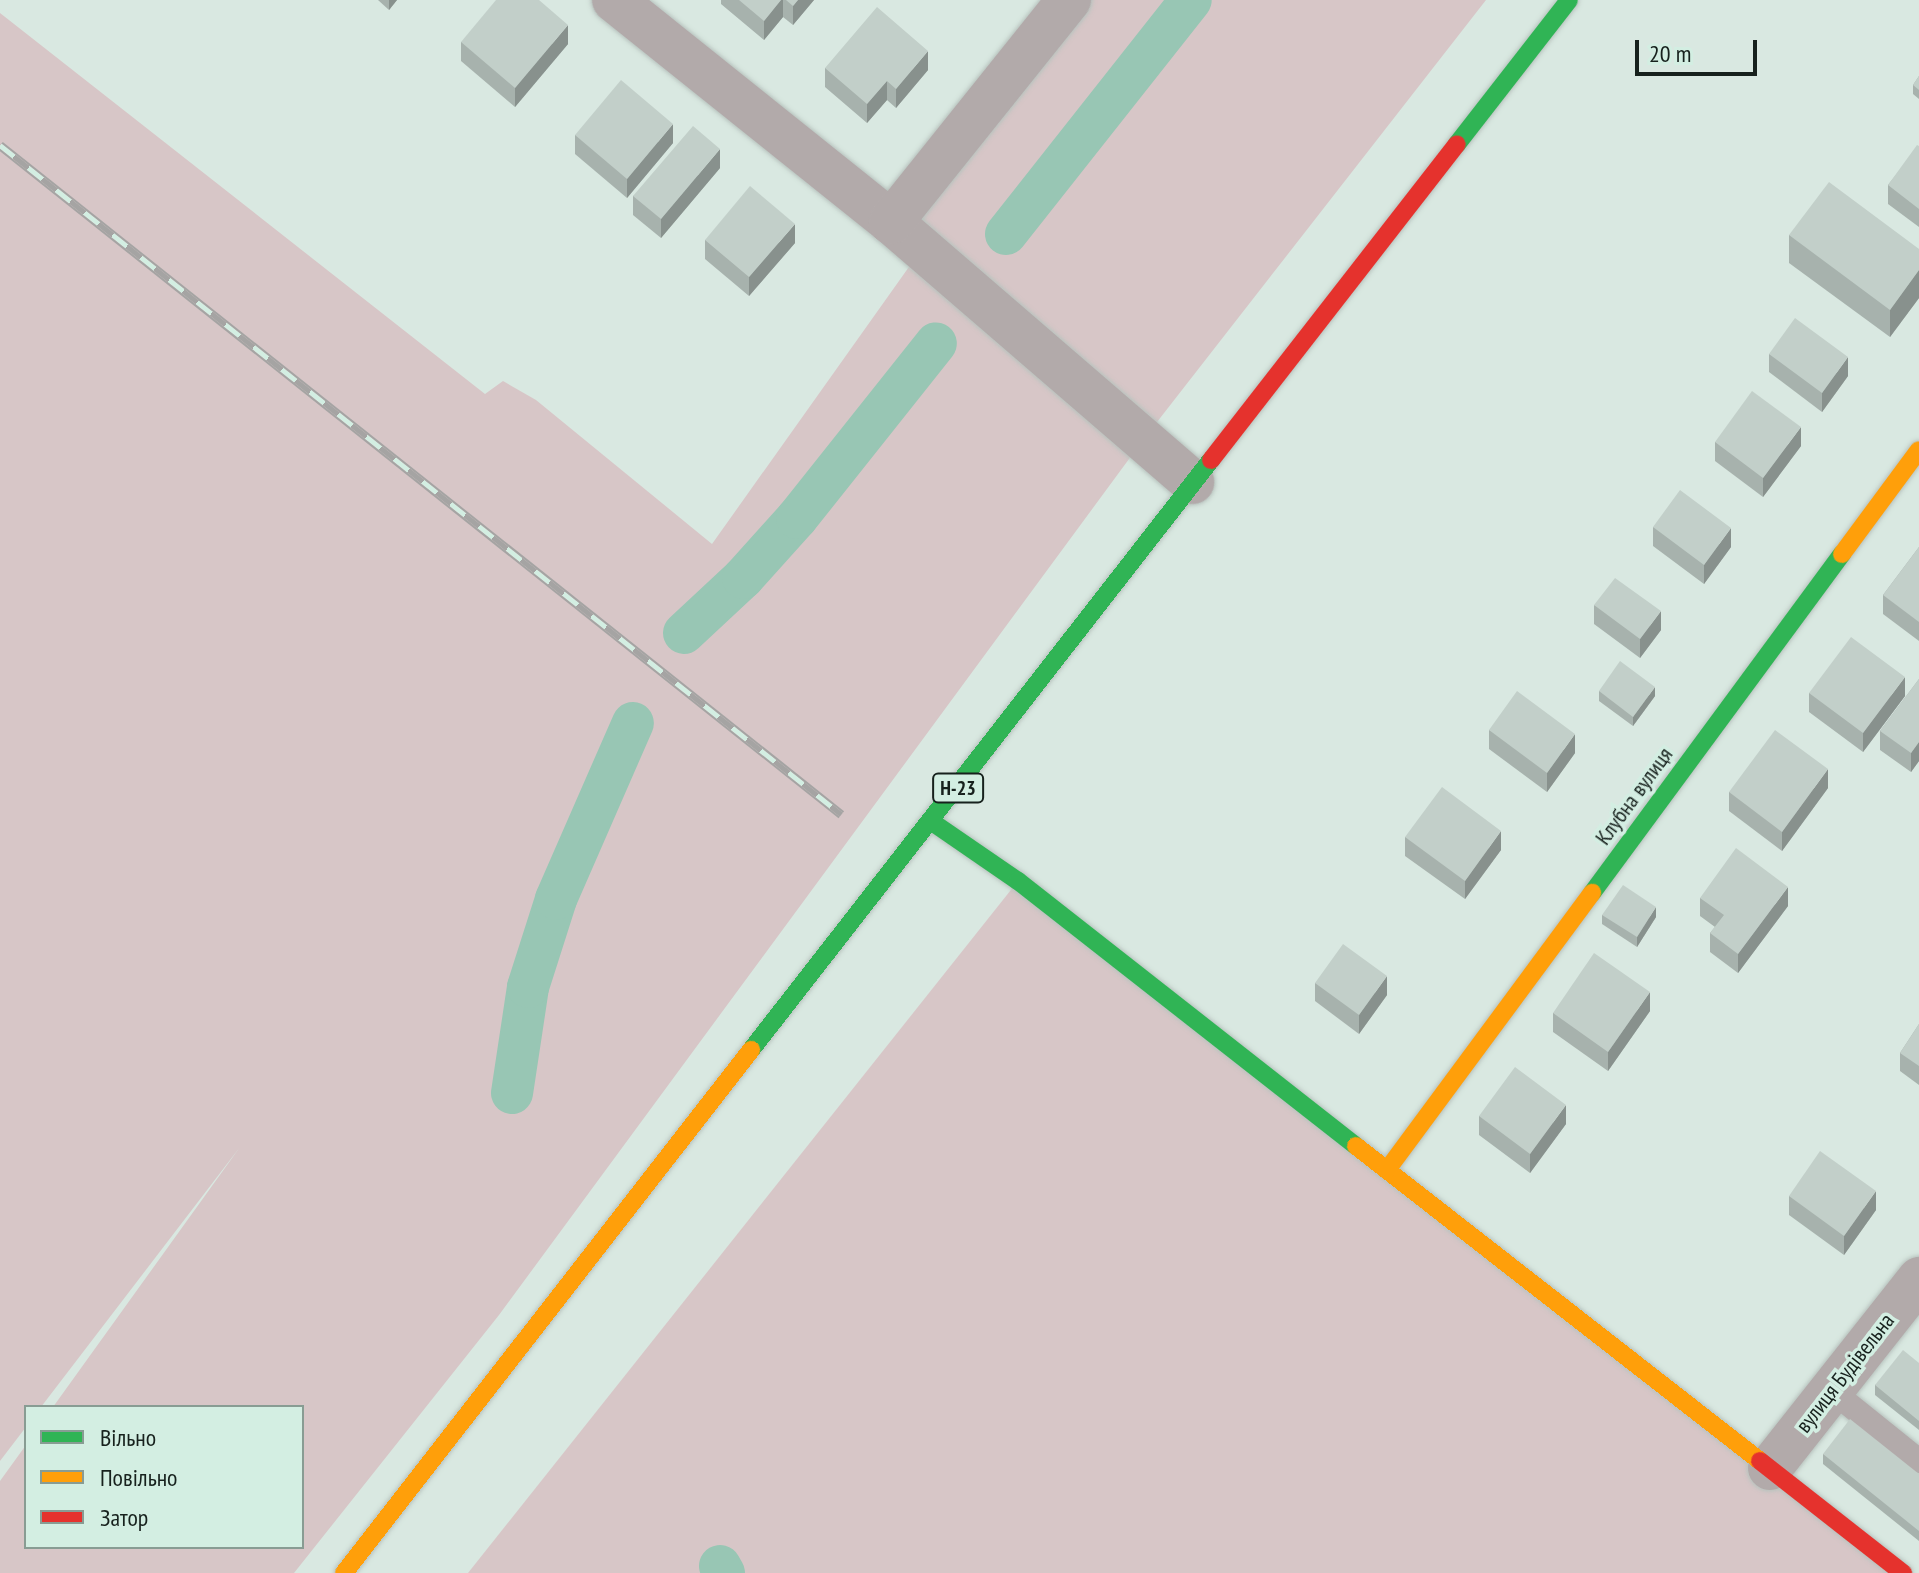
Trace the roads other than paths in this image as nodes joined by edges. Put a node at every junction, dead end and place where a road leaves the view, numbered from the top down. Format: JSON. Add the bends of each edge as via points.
{"nodes":[{"id":1,"x":614,"y":0,"type":"edge"},
{"id":2,"x":1069,"y":0,"type":"edge"},
{"id":3,"x":1569,"y":0,"type":"edge"},
{"id":4,"x":891,"y":222,"type":"junction"},
{"id":5,"x":1919,"y":450,"type":"edge"},
{"id":6,"x":1192,"y":482,"type":"junction"},
{"id":7,"x":932,"y":822,"type":"junction"},
{"id":8,"x":1387,"y":1170,"type":"junction"},
{"id":9,"x":1919,"y":1279,"type":"edge"},
{"id":10,"x":1831,"y":1390,"type":"junction"},
{"id":11,"x":1919,"y":1461,"type":"edge"},
{"id":12,"x":1770,"y":1468,"type":"junction"},
{"id":13,"x":344,"y":1573,"type":"edge"},
{"id":14,"x":1903,"y":1573,"type":"edge"}],
"edges":[{"from":1,"to":4,"type":"street"},
{"from":2,"to":4,"type":"street"},
{"from":3,"to":6,"type":"street","number":"Н-23"},
{"from":4,"to":6,"type":"street"},
{"from":5,"to":8,"type":"street","name":"Клубна вулиця"},
{"from":6,"to":7,"type":"street","number":"Н-23"},
{"from":7,"to":8,"type":"street","via":[[1018,881]]},
{"from":7,"to":13,"type":"street","number":"Н-23"},
{"from":8,"to":12,"type":"street"},
{"from":9,"to":10,"type":"street","name":"вулиця Будівельна"},
{"from":10,"to":11,"type":"lane"},
{"from":10,"to":12,"type":"street","name":"вулиця Будівельна"},
{"from":12,"to":14,"type":"street"}]}
